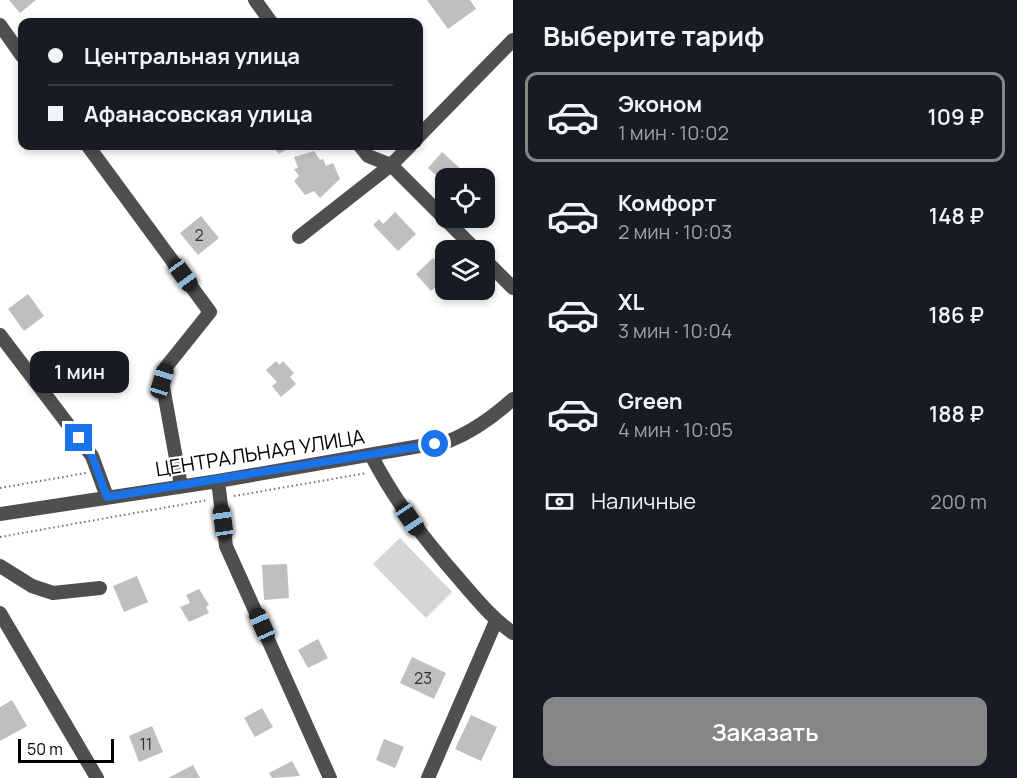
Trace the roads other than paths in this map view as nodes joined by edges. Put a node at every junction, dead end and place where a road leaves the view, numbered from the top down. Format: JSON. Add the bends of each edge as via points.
{"nodes":[{"id":1,"x":255,"y":0,"type":"edge"},
{"id":2,"x":268,"y":18,"type":"edge"},
{"id":3,"x":0,"y":25,"type":"edge"},
{"id":4,"x":513,"y":40,"type":"edge"},
{"id":5,"x":18,"y":50,"type":"edge"},
{"id":6,"x":423,"y":132,"type":"edge"},
{"id":7,"x":91,"y":150,"type":"edge"},
{"id":8,"x":363,"y":150,"type":"edge"},
{"id":9,"x":406,"y":150,"type":"edge"},
{"id":10,"x":391,"y":165,"type":"junction"},
{"id":11,"x":299,"y":237,"type":"dead end"},
{"id":12,"x":466,"y":240,"type":"edge"},
{"id":13,"x":495,"y":270,"type":"edge"},
{"id":14,"x":513,"y":288,"type":"edge"},
{"id":15,"x":0,"y":335,"type":"edge"},
{"id":16,"x":513,"y":399,"type":"edge"},
{"id":17,"x":371,"y":455,"type":"junction"},
{"id":18,"x":218,"y":481,"type":"junction"},
{"id":19,"x":181,"y":486,"type":"junction"},
{"id":20,"x":107,"y":497,"type":"junction"},
{"id":21,"x":0,"y":514,"type":"edge"},
{"id":22,"x":0,"y":566,"type":"edge"},
{"id":23,"x":100,"y":588,"type":"dead end"},
{"id":24,"x":0,"y":613,"type":"edge"},
{"id":25,"x":496,"y":621,"type":"junction"},
{"id":26,"x":513,"y":633,"type":"edge"},
{"id":27,"x":97,"y":778,"type":"edge"},
{"id":28,"x":330,"y":778,"type":"edge"},
{"id":29,"x":428,"y":778,"type":"edge"}],
"edges":[{"from":1,"to":2,"type":"street"},
{"from":3,"to":5,"type":"street"},
{"from":4,"to":6,"type":"street"},
{"from":7,"to":19,"type":"street","via":[[210,312],[166,367],[162,381]]},
{"from":8,"to":10,"type":"street","via":[[368,156]]},
{"from":9,"to":10,"type":"street"},
{"from":10,"to":11,"type":"street"},
{"from":10,"to":12,"type":"street"},
{"from":13,"to":14,"type":"street"},
{"from":15,"to":20,"type":"street","via":[[92,456]]},
{"from":16,"to":17,"type":"street","name":"ЦЕНТРАЛЬНАЯ УЛИЦА","via":[[467,434]]},
{"from":17,"to":18,"type":"street","name":"ЦЕНТРАЛЬНАЯ УЛИЦА"},
{"from":17,"to":25,"type":"street","via":[[422,537]]},
{"from":18,"to":19,"type":"street","name":"ЦЕНТРАЛЬНАЯ УЛИЦА"},
{"from":18,"to":28,"type":"street","via":[[226,546]]},
{"from":19,"to":20,"type":"street","name":"ЦЕНТРАЛЬНАЯ УЛИЦА"},
{"from":20,"to":21,"type":"street","name":"ЦЕНТРАЛЬНАЯ УЛИЦА"},
{"from":22,"to":23,"type":"street","via":[[32,586],[53,593]]},
{"from":24,"to":27,"type":"street"},
{"from":25,"to":26,"type":"street"},
{"from":25,"to":29,"type":"street"}]}
